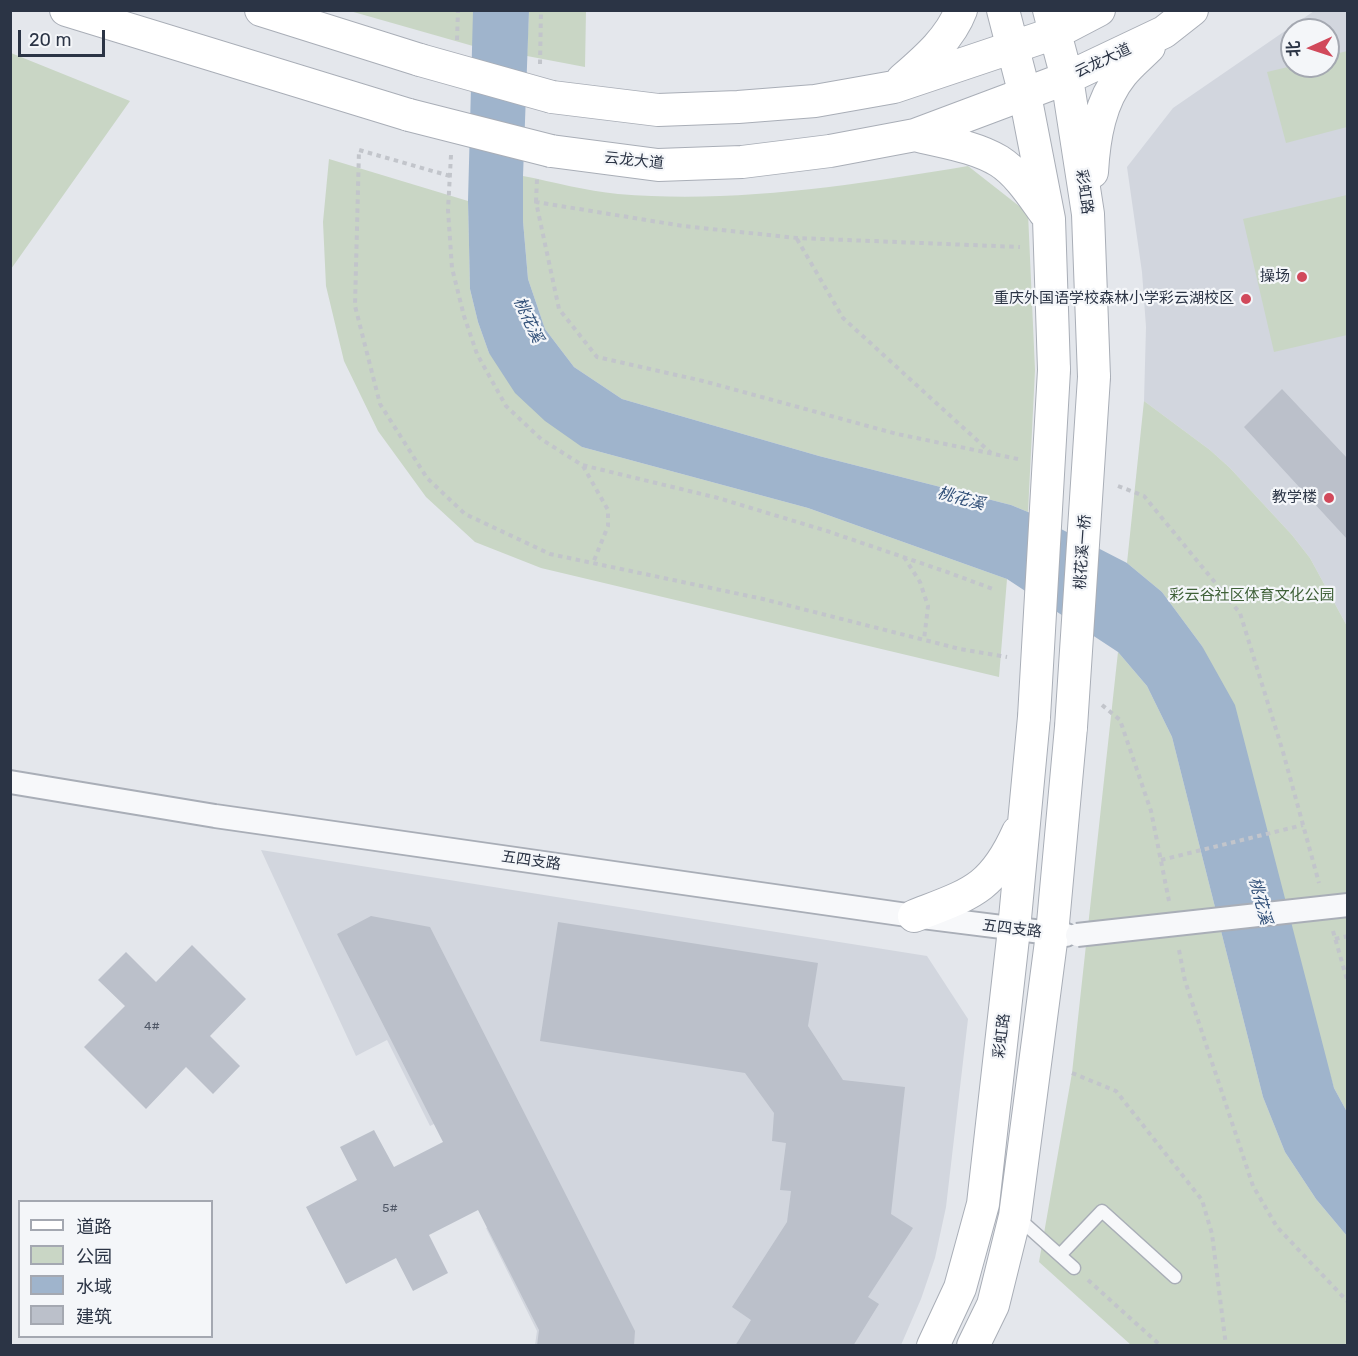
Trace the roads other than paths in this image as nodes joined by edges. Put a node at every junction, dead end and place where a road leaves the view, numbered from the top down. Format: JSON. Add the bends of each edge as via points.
{"nodes":[{"id":1,"x":66,"y":10,"type":"edge"},
{"id":2,"x":261,"y":10,"type":"edge"},
{"id":3,"x":961,"y":10,"type":"edge"},
{"id":4,"x":1003,"y":10,"type":"edge"},
{"id":5,"x":1099,"y":10,"type":"edge"},
{"id":6,"x":1192,"y":10,"type":"edge"},
{"id":7,"x":1052,"y":22,"type":"edge"},
{"id":8,"x":1164,"y":32,"type":"junction"},
{"id":9,"x":1012,"y":48,"type":"junction"},
{"id":10,"x":1067,"y":78,"type":"junction"},
{"id":11,"x":894,"y":87,"type":"junction"},
{"id":12,"x":1025,"y":95,"type":"junction"},
{"id":13,"x":915,"y":135,"type":"junction"},
{"id":14,"x":1088,"y":214,"type":"junction"},
{"id":15,"x":1049,"y":219,"type":"junction"},
{"id":16,"x":1094,"y":376,"type":"joint"},
{"id":17,"x":10,"y":782,"type":"edge"},
{"id":18,"x":1025,"y":817,"type":"junction"},
{"id":19,"x":1347,"y":905,"type":"edge"},
{"id":20,"x":914,"y":916,"type":"junction"},
{"id":21,"x":1014,"y":929,"type":"junction"},
{"id":22,"x":1064,"y":934,"type":"junction"},
{"id":23,"x":1015,"y":1216,"type":"junction"},
{"id":24,"x":1060,"y":1255,"type":"junction"},
{"id":25,"x":1074,"y":1268,"type":"road end"},
{"id":26,"x":1175,"y":1277,"type":"dead end"},
{"id":27,"x":933,"y":1346,"type":"edge"},
{"id":28,"x":973,"y":1346,"type":"edge"}],
"edges":[{"from":1,"to":13,"type":"main road","name":"云龙大道","bridge":true,"via":[[409,115],[551,151],[658,165],[742,162]]},
{"from":2,"to":11,"type":"main road","bridge":true,"via":[[552,97],[658,110],[815,101]]},
{"from":3,"to":11,"type":"main road","via":[[956,23],[933,52]]},
{"from":4,"to":9,"type":"main road"},
{"from":5,"to":7,"type":"main road"},
{"from":6,"to":8,"type":"main road","name":"云龙大道"},
{"from":7,"to":9,"type":"main road"},
{"from":7,"to":10,"type":"main road","name":"彩虹路"},
{"from":8,"to":10,"type":"main road","name":"云龙大道"},
{"from":8,"to":14,"type":"main road","via":[[1121,75],[1104,106],[1094,141]]},
{"from":9,"to":11,"type":"main road"},
{"from":9,"to":12,"type":"main road"},
{"from":10,"to":12,"type":"main road","name":"云龙大道"},
{"from":10,"to":14,"type":"main road","name":"彩虹路"},
{"from":12,"to":13,"type":"main road","name":"云龙大道"},
{"from":12,"to":15,"type":"main road"},
{"from":13,"to":15,"type":"main road","via":[[971,149],[1000,162],[1025,185]]},
{"from":14,"to":16,"type":"main road","name":"彩虹路"},
{"from":15,"to":18,"type":"main road","name":"彩虹路","bridge":true,"via":[[1054,370]]},
{"from":16,"to":22,"type":"main road","name":"桃花溪一桥","bridge":true,"via":[[1071,727]]},
{"from":17,"to":20,"type":"street","name":"五四支路","via":[[227,818]]},
{"from":18,"to":20,"type":"main road","via":[[1007,856],[990,878],[969,894]]},
{"from":18,"to":21,"type":"main road","name":"彩虹路"},
{"from":19,"to":22,"type":"street","name":"五四支路","bridge":true},
{"from":20,"to":21,"type":"street","name":"五四支路"},
{"from":21,"to":22,"type":"street","name":"五四支路"},
{"from":21,"to":27,"type":"main road","name":"彩虹路","via":[[983,1204],[960,1288]]},
{"from":22,"to":23,"type":"main road"},
{"from":23,"to":24,"type":"lane"},
{"from":23,"to":28,"type":"main road","via":[[993,1305]]},
{"from":24,"to":25,"type":"lane"},
{"from":24,"to":26,"type":"lane","via":[[1102,1211]]}]}
